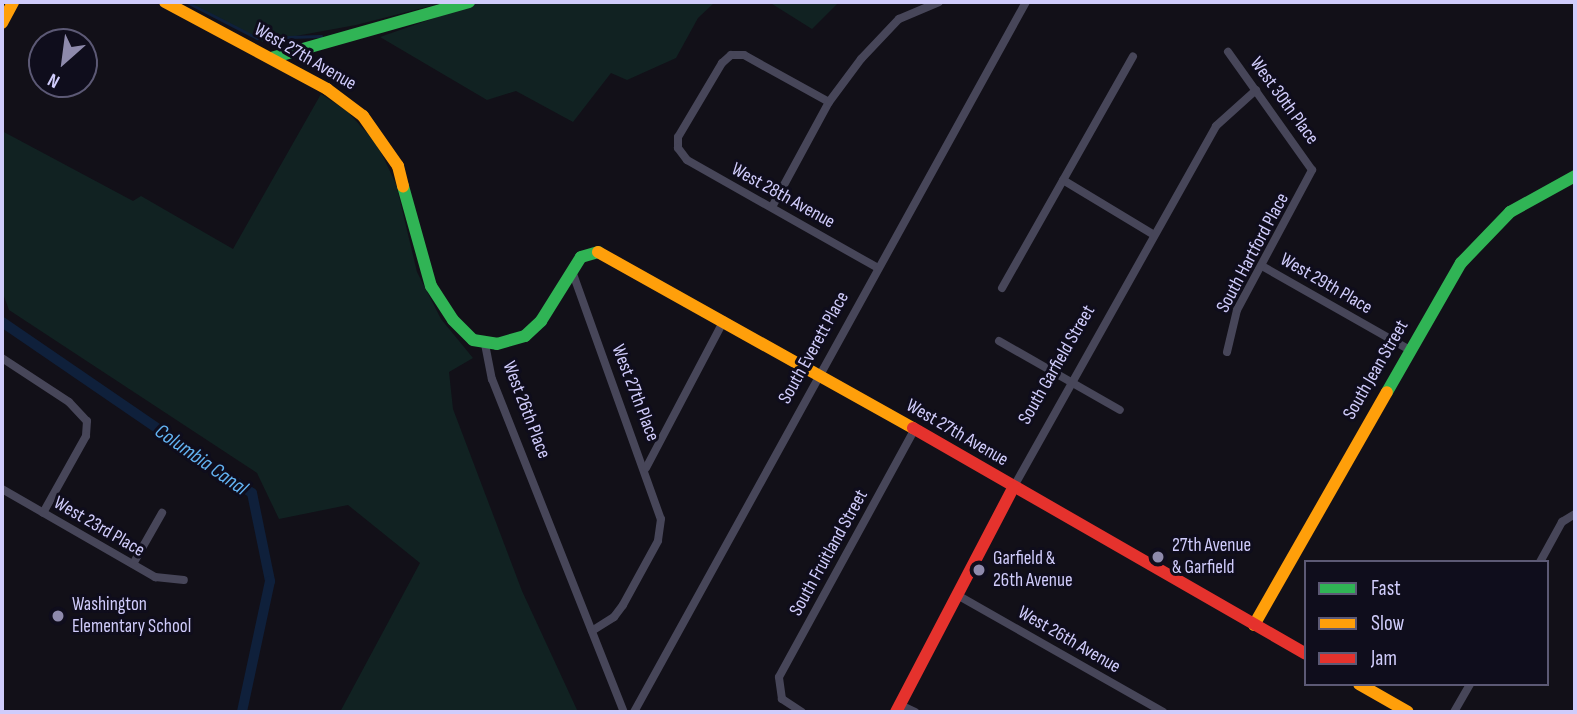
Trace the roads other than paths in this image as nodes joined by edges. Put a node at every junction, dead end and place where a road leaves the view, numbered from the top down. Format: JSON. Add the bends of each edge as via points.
{"nodes":[{"id":1,"x":13,"y":2,"type":"edge"},
{"id":2,"x":164,"y":2,"type":"edge"},
{"id":3,"x":469,"y":2,"type":"edge"},
{"id":4,"x":939,"y":2,"type":"edge"},
{"id":5,"x":1026,"y":2,"type":"edge"},
{"id":6,"x":2,"y":23,"type":"edge"},
{"id":7,"x":1228,"y":52,"type":"dead end"},
{"id":8,"x":1133,"y":56,"type":"dead end"},
{"id":9,"x":271,"y":58,"type":"junction"},
{"id":10,"x":1256,"y":90,"type":"junction"},
{"id":11,"x":829,"y":102,"type":"junction"},
{"id":12,"x":382,"y":137,"type":"joint"},
{"id":13,"x":1312,"y":170,"type":"joint"},
{"id":14,"x":1575,"y":176,"type":"edge"},
{"id":15,"x":1063,"y":180,"type":"junction"},
{"id":16,"x":772,"y":207,"type":"junction"},
{"id":17,"x":1154,"y":234,"type":"junction"},
{"id":18,"x":1262,"y":266,"type":"junction"},
{"id":19,"x":876,"y":267,"type":"junction"},
{"id":20,"x":572,"y":271,"type":"junction"},
{"id":21,"x":1002,"y":288,"type":"dead end"},
{"id":22,"x":724,"y":320,"type":"junction"},
{"id":23,"x":999,"y":341,"type":"dead end"},
{"id":24,"x":485,"y":344,"type":"junction"},
{"id":25,"x":1410,"y":349,"type":"junction"},
{"id":26,"x":1227,"y":352,"type":"dead end"},
{"id":27,"x":2,"y":358,"type":"edge"},
{"id":28,"x":818,"y":375,"type":"junction"},
{"id":29,"x":1070,"y":381,"type":"junction"},
{"id":30,"x":1120,"y":410,"type":"dead end"},
{"id":31,"x":914,"y":430,"type":"junction"},
{"id":32,"x":646,"y":468,"type":"junction"},
{"id":33,"x":1013,"y":488,"type":"junction"},
{"id":34,"x":2,"y":489,"type":"edge"},
{"id":35,"x":43,"y":513,"type":"junction"},
{"id":36,"x":162,"y":513,"type":"dead end"},
{"id":37,"x":1575,"y":514,"type":"edge"},
{"id":38,"x":1541,"y":560,"type":"edge"},
{"id":39,"x":132,"y":564,"type":"junction"},
{"id":40,"x":184,"y":580,"type":"dead end"},
{"id":41,"x":959,"y":596,"type":"junction"},
{"id":42,"x":1254,"y":625,"type":"junction"},
{"id":43,"x":592,"y":631,"type":"junction"},
{"id":44,"x":1304,"y":653,"type":"edge"},
{"id":45,"x":1362,"y":686,"type":"edge"},
{"id":46,"x":1469,"y":686,"type":"edge"},
{"id":47,"x":898,"y":708,"type":"edge"},
{"id":48,"x":624,"y":712,"type":"edge"},
{"id":49,"x":634,"y":712,"type":"edge"},
{"id":50,"x":802,"y":712,"type":"edge"},
{"id":51,"x":915,"y":712,"type":"edge"},
{"id":52,"x":1163,"y":712,"type":"edge"},
{"id":53,"x":1408,"y":712,"type":"edge"},
{"id":54,"x":1454,"y":712,"type":"edge"}],
"edges":[{"from":1,"to":6,"type":"main road"},
{"from":2,"to":9,"type":"main road","name":"West 27th Avenue"},
{"from":3,"to":9,"type":"main road"},
{"from":4,"to":11,"type":"street","via":[[887,30]]},
{"from":5,"to":19,"type":"street","name":"South Everett Place"},
{"from":7,"to":10,"type":"street","name":"West 30th Place"},
{"from":8,"to":15,"type":"street"},
{"from":9,"to":12,"type":"main road","name":"West 27th Avenue","via":[[340,97]]},
{"from":10,"to":13,"type":"street","name":"West 30th Place"},
{"from":10,"to":17,"type":"street","name":"South Garfield Street","via":[[1216,126]]},
{"from":11,"to":16,"type":"street"},
{"from":11,"to":16,"type":"street","name":"West 28th Avenue","via":[[744,55],[731,55],[678,137],[678,148],[687,160]]},
{"from":12,"to":24,"type":"main road","name":"West 26th Place","via":[[403,181],[431,286],[459,328]]},
{"from":13,"to":18,"type":"street","name":"South Hartford Place"},
{"from":14,"to":25,"type":"main road","name":"South Jean Street","via":[[1520,205],[1484,235],[1461,263]]},
{"from":15,"to":17,"type":"street"},
{"from":15,"to":21,"type":"street"},
{"from":16,"to":19,"type":"street","name":"West 28th Avenue"},
{"from":17,"to":29,"type":"street","name":"South Garfield Street"},
{"from":18,"to":25,"type":"street","name":"West 29th Place"},
{"from":18,"to":26,"type":"street","name":"South Hartford Place","via":[[1237,310]]},
{"from":19,"to":28,"type":"street","name":"South Everett Place"},
{"from":20,"to":22,"type":"main road","name":"West 27th Avenue","via":[[589,251],[611,255]]},
{"from":20,"to":24,"type":"main road","via":[[535,328],[507,342]]},
{"from":20,"to":32,"type":"street","name":"West 27th Place"},
{"from":22,"to":28,"type":"main road","name":"West 27th Avenue"},
{"from":22,"to":32,"type":"street"},
{"from":23,"to":29,"type":"street"},
{"from":24,"to":43,"type":"street","name":"West 26th Place","via":[[492,379]]},
{"from":25,"to":42,"type":"main road","name":"South Jean Street"},
{"from":27,"to":35,"type":"street","via":[[69,402],[87,421],[86,436]]},
{"from":28,"to":31,"type":"main road","name":"West 27th Avenue"},
{"from":28,"to":49,"type":"street","name":"South Everett Place"},
{"from":29,"to":30,"type":"street"},
{"from":29,"to":33,"type":"street","name":"South Garfield Street"},
{"from":31,"to":33,"type":"main road","name":"West 27th Avenue"},
{"from":31,"to":50,"type":"street","name":"South Fruitland Street","via":[[779,677],[779,692]]},
{"from":32,"to":43,"type":"street","name":"West 27th Place","via":[[659,507],[660,528],[622,605],[614,617]]},
{"from":33,"to":41,"type":"main road","name":"South Garfield Street"},
{"from":33,"to":42,"type":"main road","name":"West 27th Avenue"},
{"from":34,"to":35,"type":"street","name":"West 23rd Place"},
{"from":35,"to":39,"type":"street","name":"West 23rd Place"},
{"from":36,"to":39,"type":"street"},
{"from":37,"to":38,"type":"street","via":[[1563,522]]},
{"from":39,"to":40,"type":"street","name":"West 23rd Place","via":[[164,581]]},
{"from":41,"to":47,"type":"main road","name":"South Garfield Street"},
{"from":41,"to":52,"type":"street","name":"West 26th Avenue"},
{"from":42,"to":44,"type":"main road","name":"West 27th Avenue"},
{"from":43,"to":48,"type":"street","name":"West 26th Place"},
{"from":45,"to":53,"type":"main road"},
{"from":46,"to":54,"type":"street"},
{"from":47,"to":51,"type":"street"}]}
